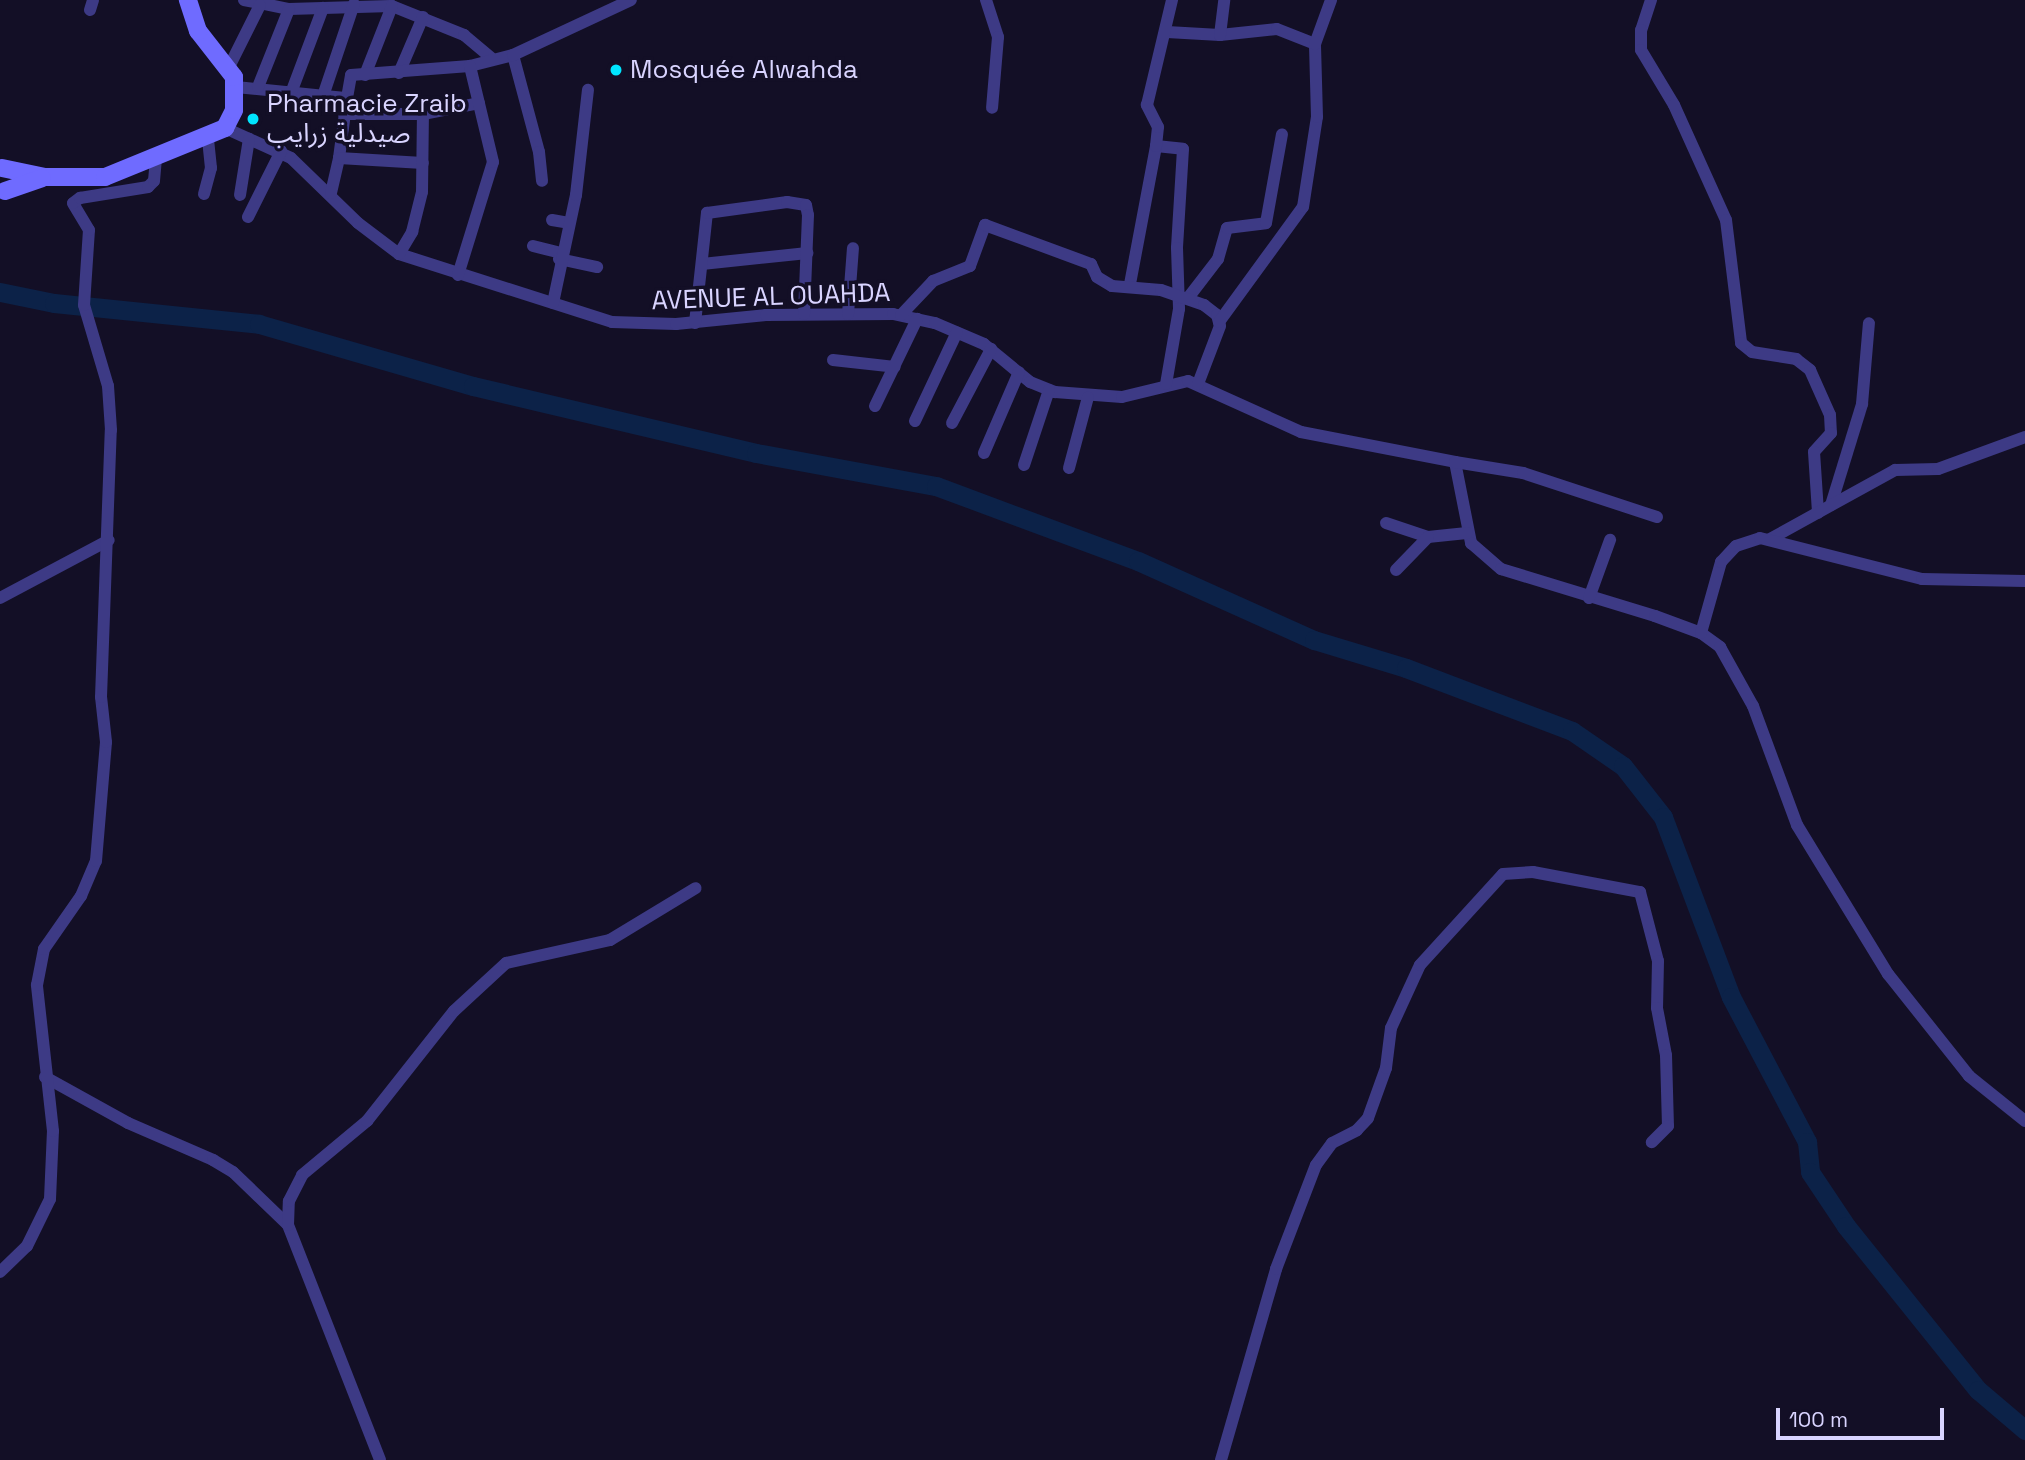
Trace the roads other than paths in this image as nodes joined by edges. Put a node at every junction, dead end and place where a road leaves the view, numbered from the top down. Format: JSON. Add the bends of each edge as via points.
{"nodes":[{"id":1,"x":188,"y":0,"type":"edge"},
{"id":2,"x":244,"y":0,"type":"edge"},
{"id":3,"x":631,"y":0,"type":"edge"},
{"id":4,"x":986,"y":0,"type":"edge"},
{"id":5,"x":1172,"y":0,"type":"edge"},
{"id":6,"x":1224,"y":0,"type":"edge"},
{"id":7,"x":1331,"y":0,"type":"edge"},
{"id":8,"x":1651,"y":0,"type":"edge"},
{"id":9,"x":354,"y":4,"type":"junction"},
{"id":10,"x":260,"y":5,"type":"junction"},
{"id":11,"x":391,"y":6,"type":"junction"},
{"id":12,"x":323,"y":8,"type":"junction"},
{"id":13,"x":289,"y":9,"type":"junction"},
{"id":14,"x":423,"y":17,"type":"junction"},
{"id":15,"x":1167,"y":32,"type":"junction"},
{"id":16,"x":1220,"y":34,"type":"junction"},
{"id":17,"x":1315,"y":44,"type":"junction"},
{"id":18,"x":513,"y":55,"type":"junction"},
{"id":19,"x":491,"y":58,"type":"junction"},
{"id":20,"x":470,"y":66,"type":"junction"},
{"id":21,"x":229,"y":67,"type":"junction"},
{"id":22,"x":399,"y":73,"type":"junction"},
{"id":23,"x":365,"y":75,"type":"junction"},
{"id":24,"x":236,"y":87,"type":"junction"},
{"id":25,"x":258,"y":87,"type":"junction"},
{"id":26,"x":587,"y":90,"type":"dead end"},
{"id":27,"x":291,"y":93,"type":"junction"},
{"id":28,"x":323,"y":96,"type":"junction"},
{"id":29,"x":346,"y":98,"type":"junction"},
{"id":30,"x":479,"y":103,"type":"junction"},
{"id":31,"x":992,"y":108,"type":"dead end"},
{"id":32,"x":344,"y":114,"type":"junction"},
{"id":33,"x":423,"y":114,"type":"junction"},
{"id":34,"x":225,"y":128,"type":"junction"},
{"id":35,"x":1282,"y":134,"type":"dead end"},
{"id":36,"x":208,"y":137,"type":"junction"},
{"id":37,"x":249,"y":138,"type":"junction"},
{"id":38,"x":1156,"y":146,"type":"junction"},
{"id":39,"x":281,"y":151,"type":"junction"},
{"id":40,"x":156,"y":156,"type":"junction"},
{"id":41,"x":339,"y":158,"type":"junction"},
{"id":42,"x":423,"y":163,"type":"junction"},
{"id":43,"x":1,"y":167,"type":"edge"},
{"id":44,"x":45,"y":177,"type":"junction"},
{"id":45,"x":542,"y":181,"type":"dead end"},
{"id":46,"x":331,"y":193,"type":"junction"},
{"id":47,"x":3,"y":194,"type":"edge"},
{"id":48,"x":204,"y":194,"type":"dead end"},
{"id":49,"x":240,"y":195,"type":"dead end"},
{"id":50,"x":248,"y":217,"type":"dead end"},
{"id":51,"x":552,"y":220,"type":"dead end"},
{"id":52,"x":569,"y":223,"type":"junction"},
{"id":53,"x":533,"y":246,"type":"dead end"},
{"id":54,"x":853,"y":248,"type":"dead end"},
{"id":55,"x":807,"y":253,"type":"junction"},
{"id":56,"x":398,"y":254,"type":"junction"},
{"id":57,"x":560,"y":256,"type":"junction"},
{"id":58,"x":702,"y":264,"type":"junction"},
{"id":59,"x":597,"y":267,"type":"dead end"},
{"id":60,"x":458,"y":275,"type":"junction"},
{"id":61,"x":1130,"y":284,"type":"junction"},
{"id":62,"x":1182,"y":297,"type":"junction"},
{"id":63,"x":553,"y":303,"type":"junction"},
{"id":64,"x":804,"y":314,"type":"junction"},
{"id":65,"x":848,"y":314,"type":"junction"},
{"id":66,"x":901,"y":315,"type":"junction"},
{"id":67,"x":917,"y":319,"type":"junction"},
{"id":68,"x":1219,"y":322,"type":"junction"},
{"id":69,"x":695,"y":323,"type":"junction"},
{"id":70,"x":1869,"y":323,"type":"dead end"},
{"id":71,"x":957,"y":332,"type":"junction"},
{"id":72,"x":991,"y":349,"type":"junction"},
{"id":73,"x":833,"y":360,"type":"dead end"},
{"id":74,"x":895,"y":367,"type":"junction"},
{"id":75,"x":1019,"y":372,"type":"junction"},
{"id":76,"x":1166,"y":384,"type":"junction"},
{"id":77,"x":1198,"y":384,"type":"junction"},
{"id":78,"x":1049,"y":390,"type":"junction"},
{"id":79,"x":1088,"y":397,"type":"junction"},
{"id":80,"x":875,"y":406,"type":"dead end"},
{"id":81,"x":915,"y":421,"type":"dead end"},
{"id":82,"x":952,"y":423,"type":"dead end"},
{"id":83,"x":2025,"y":437,"type":"edge"},
{"id":84,"x":984,"y":453,"type":"dead end"},
{"id":85,"x":1455,"y":462,"type":"junction"},
{"id":86,"x":1024,"y":465,"type":"dead end"},
{"id":87,"x":1069,"y":468,"type":"dead end"},
{"id":88,"x":1831,"y":505,"type":"junction"},
{"id":89,"x":1818,"y":513,"type":"junction"},
{"id":90,"x":1657,"y":517,"type":"dead end"},
{"id":91,"x":1386,"y":523,"type":"dead end"},
{"id":92,"x":1467,"y":533,"type":"junction"},
{"id":93,"x":1428,"y":537,"type":"junction"},
{"id":94,"x":1770,"y":539,"type":"junction"},
{"id":95,"x":109,"y":540,"type":"junction"},
{"id":96,"x":1610,"y":540,"type":"dead end"},
{"id":97,"x":1396,"y":570,"type":"dead end"},
{"id":98,"x":2025,"y":582,"type":"edge"},
{"id":99,"x":0,"y":598,"type":"edge"},
{"id":100,"x":1590,"y":598,"type":"junction"},
{"id":101,"x":1701,"y":633,"type":"junction"},
{"id":102,"x":696,"y":888,"type":"dead end"},
{"id":103,"x":46,"y":1077,"type":"junction"},
{"id":104,"x":2025,"y":1121,"type":"edge"},
{"id":105,"x":1653,"y":1142,"type":"dead end"},
{"id":106,"x":288,"y":1225,"type":"junction"},
{"id":107,"x":0,"y":1272,"type":"edge"},
{"id":108,"x":380,"y":1460,"type":"edge"},
{"id":109,"x":1221,"y":1460,"type":"edge"}],
"edges":[{"from":1,"to":21,"type":"street","via":[[198,31]]},
{"from":2,"to":10,"type":"street"},
{"from":3,"to":18,"type":"street"},
{"from":4,"to":31,"type":"street","via":[[998,37]]},
{"from":5,"to":15,"type":"street"},
{"from":6,"to":16,"type":"street"},
{"from":7,"to":17,"type":"street"},
{"from":8,"to":89,"type":"street","via":[[1640,30],[1641,50],[1674,105],[1726,220],[1741,343],[1752,352],[1796,359],[1810,370],[1830,415],[1831,433],[1814,452]]},
{"from":9,"to":11,"type":"street"},
{"from":9,"to":12,"type":"street"},
{"from":9,"to":28,"type":"street"},
{"from":10,"to":13,"type":"street"},
{"from":10,"to":21,"type":"street"},
{"from":11,"to":14,"type":"street"},
{"from":11,"to":23,"type":"street"},
{"from":12,"to":13,"type":"street"},
{"from":12,"to":27,"type":"street"},
{"from":13,"to":25,"type":"street"},
{"from":14,"to":19,"type":"street","via":[[464,35]]},
{"from":14,"to":22,"type":"street"},
{"from":15,"to":16,"type":"street"},
{"from":15,"to":38,"type":"street","via":[[1147,105],[1158,127]]},
{"from":16,"to":17,"type":"street","via":[[1286,30]]},
{"from":17,"to":68,"type":"street","via":[[1317,117],[1303,207]]},
{"from":18,"to":19,"type":"street"},
{"from":18,"to":45,"type":"street","via":[[539,152]]},
{"from":19,"to":20,"type":"street"},
{"from":20,"to":22,"type":"street"},
{"from":20,"to":30,"type":"street"},
{"from":21,"to":24,"type":"street"},
{"from":22,"to":23,"type":"street"},
{"from":23,"to":29,"type":"street","via":[[351,75]]},
{"from":24,"to":25,"type":"street"},
{"from":24,"to":34,"type":"street","via":[[234,110]]},
{"from":25,"to":27,"type":"street"},
{"from":26,"to":52,"type":"street"},
{"from":27,"to":28,"type":"street"},
{"from":28,"to":29,"type":"street"},
{"from":29,"to":32,"type":"street"},
{"from":30,"to":33,"type":"street"},
{"from":30,"to":60,"type":"street","via":[[493,162]]},
{"from":32,"to":33,"type":"street"},
{"from":32,"to":41,"type":"street"},
{"from":33,"to":42,"type":"street"},
{"from":34,"to":36,"type":"street"},
{"from":34,"to":37,"type":"street","name":"AVENUE AL OUAHDA"},
{"from":35,"to":62,"type":"street","via":[[1266,222],[1227,228],[1218,259]]},
{"from":36,"to":40,"type":"street"},
{"from":36,"to":48,"type":"street","via":[[211,168]]},
{"from":37,"to":39,"type":"street","name":"AVENUE AL OUAHDA"},
{"from":37,"to":49,"type":"street"},
{"from":38,"to":61,"type":"street"},
{"from":38,"to":62,"type":"street","via":[[1183,149]]},
{"from":39,"to":46,"type":"street","name":"AVENUE AL OUAHDA"},
{"from":39,"to":50,"type":"street"},
{"from":40,"to":44,"type":"street","via":[[104,177]]},
{"from":40,"to":95,"type":"street","via":[[154,181],[148,187],[73,203],[89,230],[84,305],[108,386]]},
{"from":41,"to":42,"type":"street"},
{"from":41,"to":46,"type":"street"},
{"from":42,"to":56,"type":"street","via":[[418,217]]},
{"from":43,"to":44,"type":"street"},
{"from":43,"to":47,"type":"street"},
{"from":44,"to":47,"type":"street"},
{"from":46,"to":56,"type":"street","name":"AVENUE AL OUAHDA","via":[[358,223]]},
{"from":51,"to":52,"type":"street"},
{"from":52,"to":57,"type":"street"},
{"from":53,"to":57,"type":"street"},
{"from":54,"to":65,"type":"street"},
{"from":55,"to":58,"type":"street"},
{"from":55,"to":58,"type":"street","via":[[808,215],[802,203],[719,209],[710,210],[705,218]]},
{"from":55,"to":64,"type":"street"},
{"from":56,"to":60,"type":"street","name":"AVENUE AL OUAHDA"},
{"from":57,"to":59,"type":"street"},
{"from":57,"to":63,"type":"street"},
{"from":58,"to":69,"type":"street"},
{"from":60,"to":63,"type":"street","name":"AVENUE AL OUAHDA"},
{"from":61,"to":62,"type":"street"},
{"from":61,"to":66,"type":"street","via":[[1112,286],[1097,277],[1091,264],[985,225],[970,266],[933,281]]},
{"from":62,"to":68,"type":"street","via":[[1204,305]]},
{"from":62,"to":76,"type":"street"},
{"from":63,"to":69,"type":"street","name":"AVENUE AL OUAHDA","via":[[611,322]]},
{"from":64,"to":65,"type":"street","name":"AVENUE AL OUAHDA"},
{"from":64,"to":69,"type":"street","name":"AVENUE AL OUAHDA"},
{"from":65,"to":66,"type":"street","name":"AVENUE AL OUAHDA"},
{"from":66,"to":67,"type":"street","name":"AVENUE AL OUAHDA"},
{"from":67,"to":71,"type":"street","name":"AVENUE AL OUAHDA"},
{"from":67,"to":74,"type":"street"},
{"from":68,"to":77,"type":"street"},
{"from":70,"to":88,"type":"street","via":[[1862,404]]},
{"from":71,"to":72,"type":"street","name":"AVENUE AL OUAHDA"},
{"from":71,"to":81,"type":"street"},
{"from":72,"to":75,"type":"street","name":"AVENUE AL OUAHDA"},
{"from":72,"to":82,"type":"street"},
{"from":73,"to":74,"type":"street"},
{"from":74,"to":80,"type":"street"},
{"from":75,"to":78,"type":"street","name":"AVENUE AL OUAHDA"},
{"from":75,"to":84,"type":"street"},
{"from":76,"to":77,"type":"street","name":"AVENUE AL OUAHDA"},
{"from":76,"to":79,"type":"street","name":"AVENUE AL OUAHDA","via":[[1122,397]]},
{"from":77,"to":85,"type":"street","name":"AVENUE AL OUAHDA","via":[[1287,428]]},
{"from":78,"to":79,"type":"street","name":"AVENUE AL OUAHDA"},
{"from":78,"to":86,"type":"street"},
{"from":79,"to":87,"type":"street"},
{"from":83,"to":88,"type":"street","via":[[1938,469],[1895,470]]},
{"from":85,"to":90,"type":"street","name":"AVENUE AL OUAHDA","via":[[1538,477]]},
{"from":85,"to":92,"type":"street"},
{"from":88,"to":89,"type":"street"},
{"from":89,"to":94,"type":"street"},
{"from":91,"to":93,"type":"street"},
{"from":92,"to":93,"type":"street"},
{"from":92,"to":100,"type":"street","via":[[1471,543],[1511,574]]},
{"from":93,"to":97,"type":"street"},
{"from":94,"to":98,"type":"street","via":[[1922,579]]},
{"from":94,"to":101,"type":"street","via":[[1736,546],[1721,562]]},
{"from":95,"to":99,"type":"street"},
{"from":95,"to":103,"type":"street","via":[[101,697],[106,742],[99,843],[88,881],[49,941],[40,969],[37,1002]]},
{"from":96,"to":100,"type":"street"},
{"from":100,"to":101,"type":"street"},
{"from":101,"to":104,"type":"street","via":[[1731,661],[1797,825],[1888,974],[1969,1076]]},
{"from":102,"to":106,"type":"street","via":[[610,940],[506,962],[454,1011],[367,1121],[302,1175],[289,1201]]},
{"from":103,"to":106,"type":"street","via":[[128,1123],[223,1166]]},
{"from":103,"to":107,"type":"street","via":[[53,1131],[50,1199],[27,1246]]},
{"from":105,"to":109,"type":"street","via":[[1668,1126],[1666,1055],[1657,1008],[1657,950],[1640,892],[1533,872],[1503,874],[1420,965],[1391,1028],[1386,1069],[1368,1118],[1357,1130],[1332,1143],[1316,1164],[1276,1269]]},
{"from":106,"to":108,"type":"street"}]}
